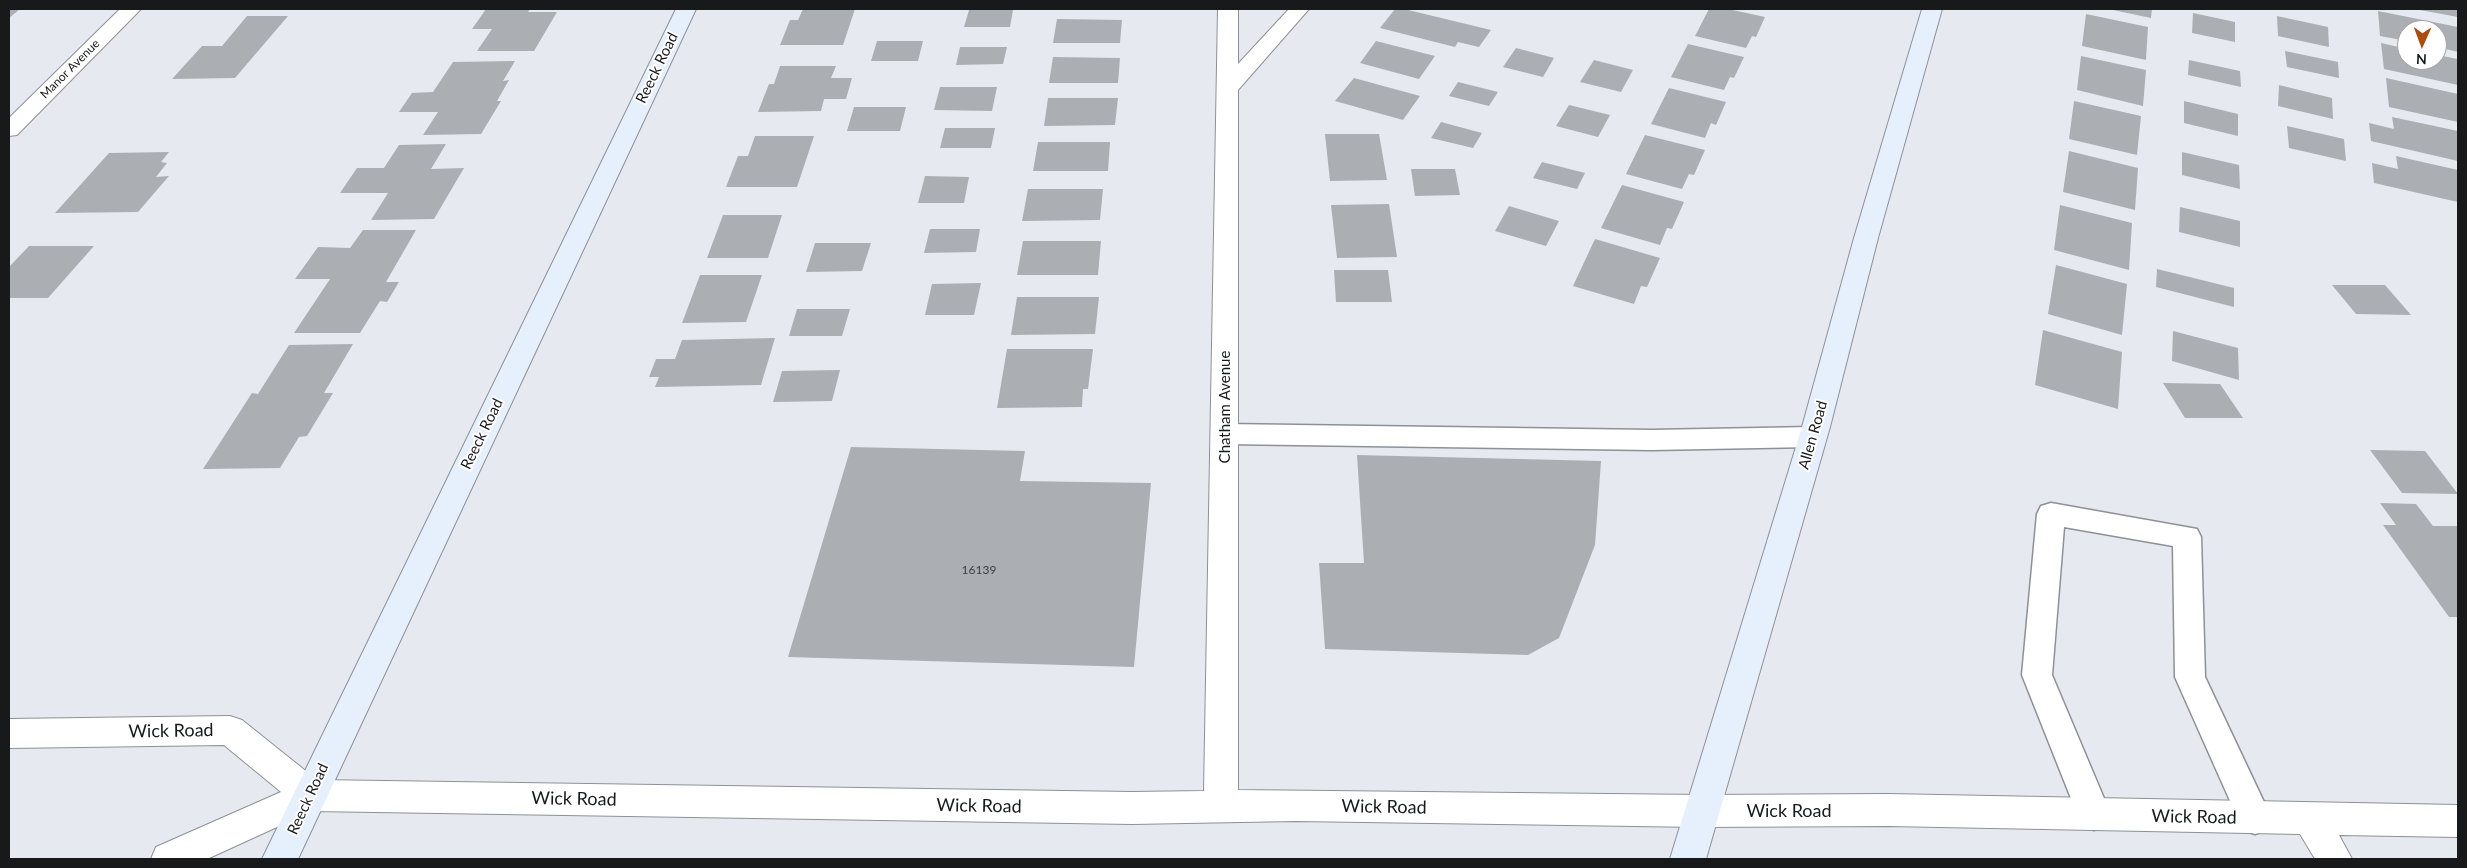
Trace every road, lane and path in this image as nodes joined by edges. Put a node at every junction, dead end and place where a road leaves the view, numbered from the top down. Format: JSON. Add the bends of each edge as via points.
{"nodes":[{"id":1,"x":131,"y":9,"type":"edge"},
{"id":2,"x":686,"y":9,"type":"edge"},
{"id":3,"x":1228,"y":9,"type":"edge"},
{"id":4,"x":1298,"y":9,"type":"edge"},
{"id":5,"x":1932,"y":9,"type":"edge"},
{"id":6,"x":1227,"y":89,"type":"junction"},
{"id":7,"x":9,"y":130,"type":"edge"},
{"id":8,"x":1225,"y":434,"type":"junction"},
{"id":9,"x":1812,"y":437,"type":"junction"},
{"id":10,"x":9,"y":734,"type":"edge"},
{"id":11,"x":310,"y":795,"type":"junction"},
{"id":12,"x":1221,"y":806,"type":"junction"},
{"id":13,"x":1702,"y":811,"type":"junction"},
{"id":14,"x":2094,"y":815,"type":"junction"},
{"id":15,"x":2254,"y":819,"type":"junction"},
{"id":16,"x":2310,"y":819,"type":"junction"},
{"id":17,"x":2458,"y":821,"type":"edge"},
{"id":18,"x":169,"y":859,"type":"edge"},
{"id":19,"x":280,"y":859,"type":"edge"},
{"id":20,"x":1688,"y":859,"type":"edge"},
{"id":21,"x":2334,"y":859,"type":"edge"}],
"edges":[{"from":1,"to":7,"type":"street","name":"Manor Avenue"},
{"from":2,"to":11,"type":"main road","name":"Reeck Road"},
{"from":3,"to":6,"type":"street","name":"Chatham Avenue"},
{"from":4,"to":6,"type":"street"},
{"from":5,"to":9,"type":"main road","name":"Allen Road"},
{"from":6,"to":8,"type":"street","name":"Chatham Avenue"},
{"from":8,"to":9,"type":"lane","via":[[1652,440]]},
{"from":8,"to":12,"type":"street","name":"Chatham Avenue"},
{"from":9,"to":13,"type":"main road","name":"Allen Road"},
{"from":10,"to":11,"type":"street","name":"Wick Road","via":[[230,730]]},
{"from":11,"to":12,"type":"street","name":"Wick Road","via":[[1132,808]]},
{"from":11,"to":18,"type":"street","name":"Wick Road"},
{"from":11,"to":19,"type":"main road","name":"Reeck Road"},
{"from":12,"to":13,"type":"street","name":"Wick Road"},
{"from":13,"to":14,"type":"street","name":"Wick Road","via":[[1888,810]]},
{"from":13,"to":20,"type":"main road","name":"Allen Road"},
{"from":14,"to":15,"type":"street","name":"Wick Road"},
{"from":14,"to":15,"type":"lane","via":[[2037,675],[2051,514],[2187,537],[2190,677]]},
{"from":15,"to":16,"type":"street","name":"Wick Road"},
{"from":16,"to":17,"type":"street","name":"Wick Road"},
{"from":16,"to":21,"type":"street"}]}
